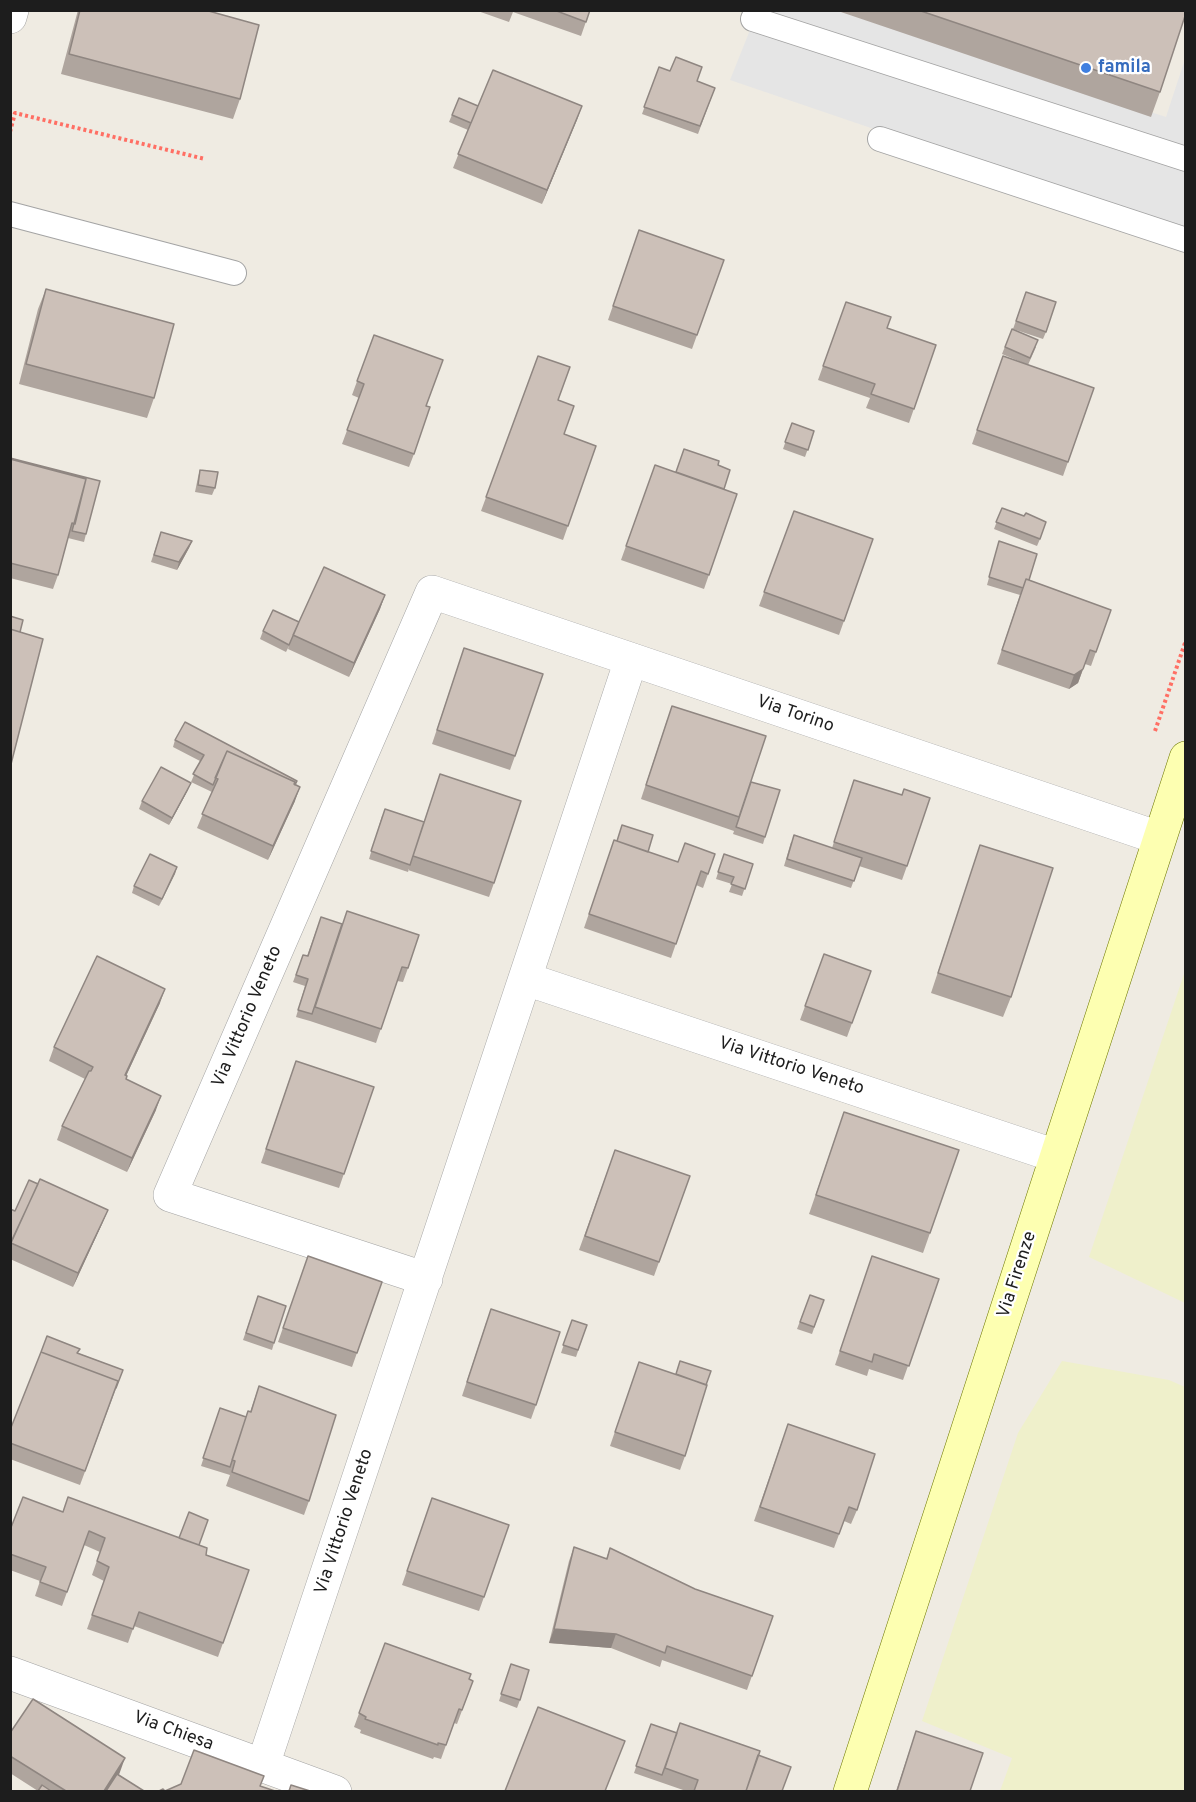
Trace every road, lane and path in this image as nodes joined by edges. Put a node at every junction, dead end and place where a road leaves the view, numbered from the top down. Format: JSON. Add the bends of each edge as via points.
{"nodes":[{"id":1,"x":12,"y":10,"type":"edge"},
{"id":2,"x":757,"y":10,"type":"edge"},
{"id":3,"x":10,"y":17,"type":"edge"},
{"id":4,"x":10,"y":132,"type":"edge"},
{"id":5,"x":880,"y":139,"type":"dead end"},
{"id":6,"x":204,"y":159,"type":"dead end"},
{"id":7,"x":1185,"y":159,"type":"edge"},
{"id":8,"x":10,"y":214,"type":"edge"},
{"id":9,"x":1185,"y":240,"type":"edge"},
{"id":10,"x":234,"y":273,"type":"dead end"},
{"id":11,"x":432,"y":592,"type":"joint"},
{"id":12,"x":631,"y":660,"type":"junction"},
{"id":13,"x":1185,"y":758,"type":"edge"},
{"id":14,"x":1159,"y":838,"type":"junction"},
{"id":15,"x":526,"y":979,"type":"junction"},
{"id":16,"x":1056,"y":1156,"type":"junction"},
{"id":17,"x":426,"y":1279,"type":"junction"},
{"id":18,"x":10,"y":1673,"type":"edge"},
{"id":19,"x":263,"y":1765,"type":"junction"},
{"id":20,"x":335,"y":1791,"type":"edge"},
{"id":21,"x":849,"y":1791,"type":"edge"}],
"edges":[{"from":1,"to":3,"type":"street"},
{"from":2,"to":7,"type":"lane","via":[[753,19]]},
{"from":4,"to":6,"type":"path","via":[[15,113]]},
{"from":5,"to":9,"type":"lane"},
{"from":8,"to":10,"type":"lane"},
{"from":11,"to":12,"type":"street","name":"Via Torino"},
{"from":11,"to":17,"type":"street","name":"Via Vittorio Veneto","via":[[170,1195]]},
{"from":12,"to":14,"type":"street","name":"Via Torino"},
{"from":12,"to":15,"type":"street","name":"Via Vittorio Veneto"},
{"from":13,"to":14,"type":"main road","name":"Via Firenze"},
{"from":14,"to":16,"type":"main road","name":"Via Firenze"},
{"from":15,"to":16,"type":"street","name":"Via Vittorio Veneto"},
{"from":15,"to":17,"type":"street","name":"Via Vittorio Veneto"},
{"from":16,"to":21,"type":"main road","name":"Via Firenze"},
{"from":17,"to":19,"type":"street","name":"Via Vittorio Veneto"},
{"from":18,"to":19,"type":"street","name":"Via Chiesa"},
{"from":19,"to":20,"type":"street","name":"Via Chiesa"}]}
